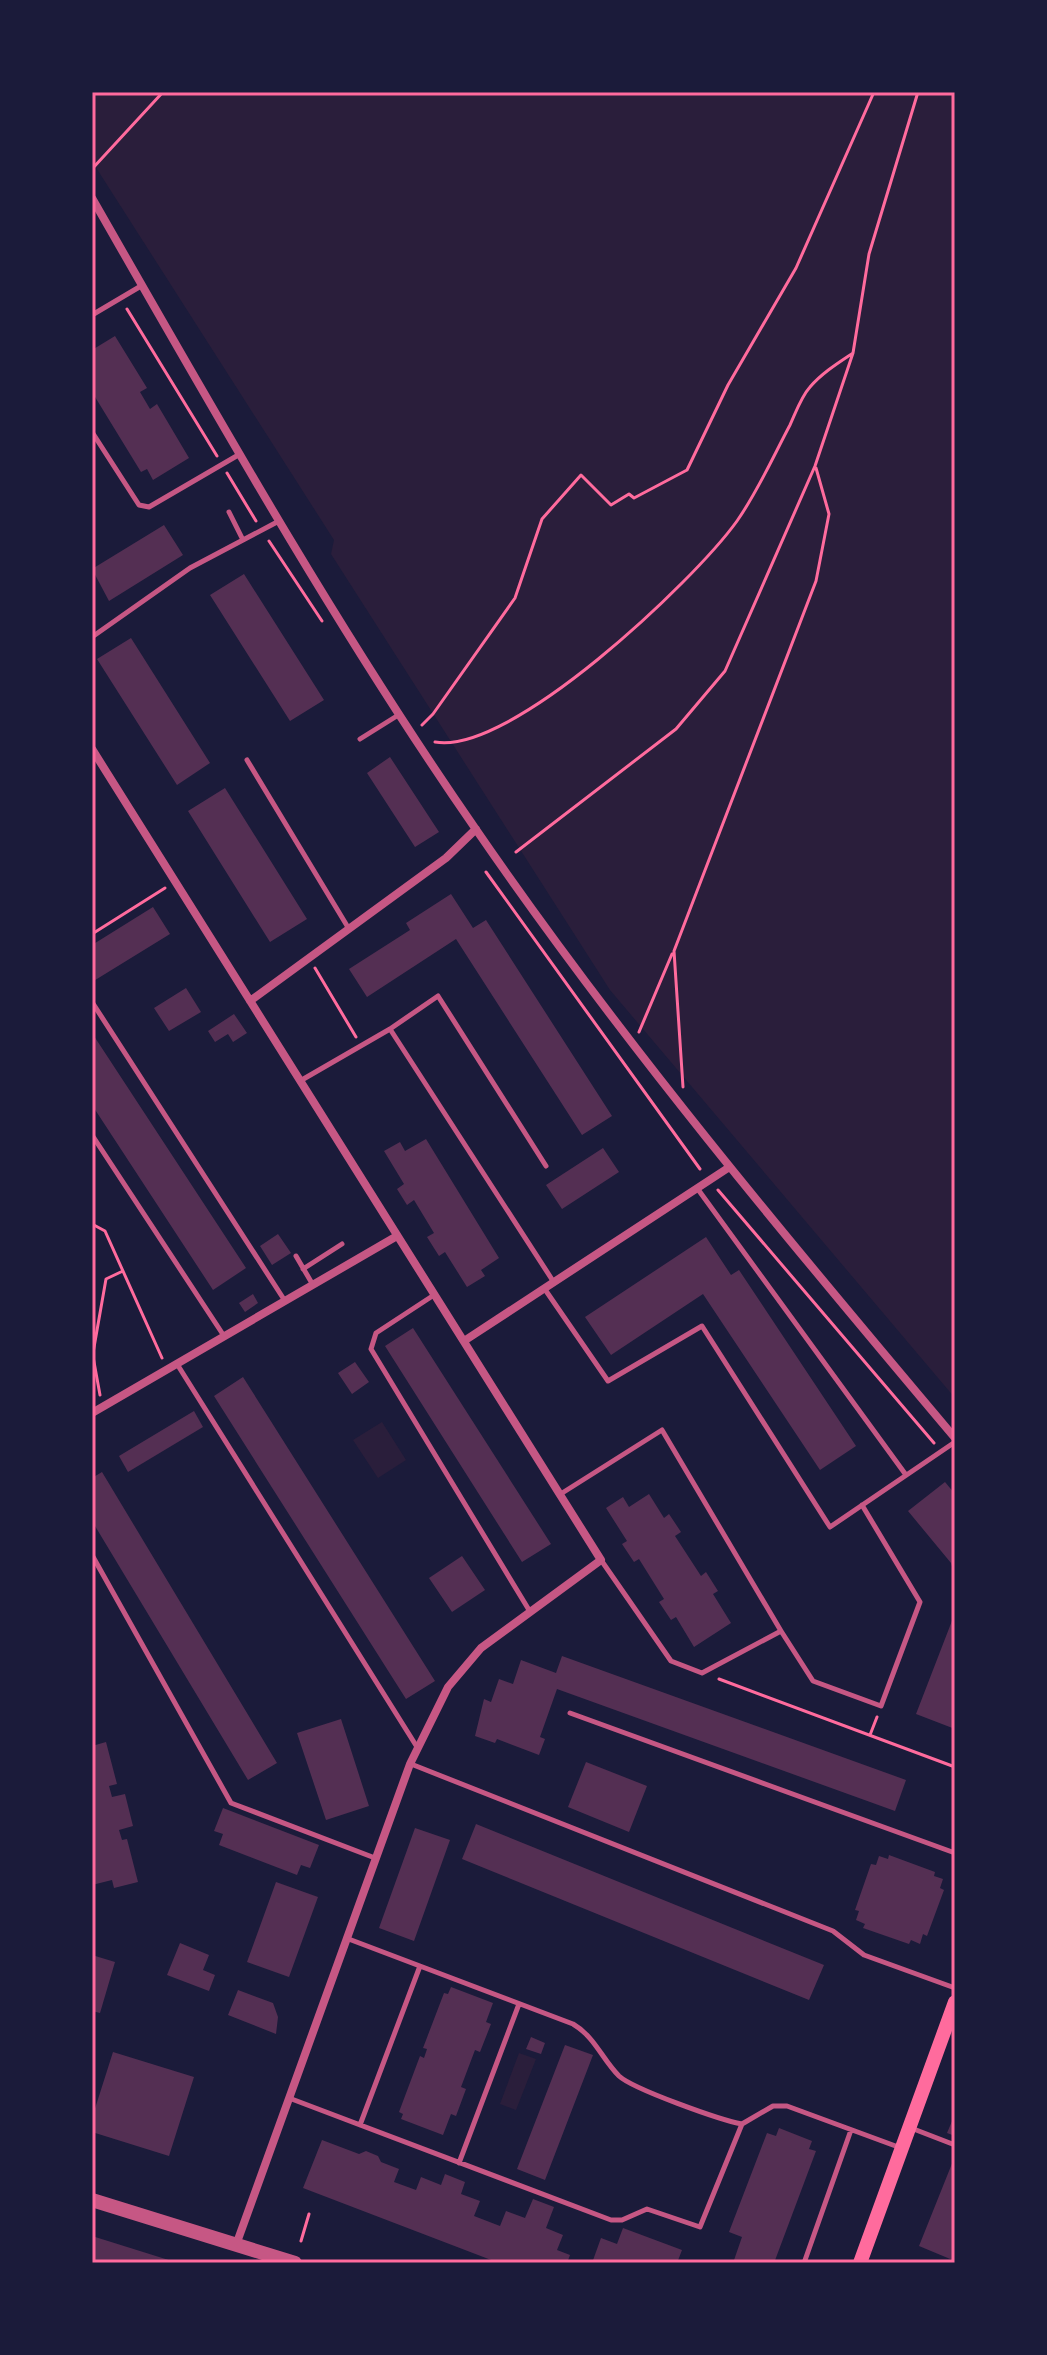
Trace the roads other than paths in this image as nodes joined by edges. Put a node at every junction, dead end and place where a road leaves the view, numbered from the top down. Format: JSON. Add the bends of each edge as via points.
{"nodes":[{"id":1,"x":92,"y":198,"type":"edge"},
{"id":2,"x":142,"y":285,"type":"junction"},
{"id":3,"x":92,"y":315,"type":"edge"},
{"id":4,"x":92,"y":432,"type":"edge"},
{"id":5,"x":240,"y":454,"type":"junction"},
{"id":6,"x":229,"y":512,"type":"dead end"},
{"id":7,"x":279,"y":521,"type":"junction"},
{"id":8,"x":243,"y":540,"type":"junction"},
{"id":9,"x":92,"y":637,"type":"edge"},
{"id":10,"x":401,"y":714,"type":"junction"},
{"id":11,"x":360,"y":739,"type":"dead end"},
{"id":12,"x":92,"y":749,"type":"edge"},
{"id":13,"x":247,"y":760,"type":"dead end"},
{"id":14,"x":476,"y":829,"type":"junction"},
{"id":15,"x":349,"y":929,"type":"junction"},
{"id":16,"x":250,"y":1001,"type":"junction"},
{"id":17,"x":92,"y":1002,"type":"edge"},
{"id":18,"x":390,"y":1029,"type":"junction"},
{"id":19,"x":300,"y":1081,"type":"junction"},
{"id":20,"x":92,"y":1135,"type":"edge"},
{"id":21,"x":546,"y":1166,"type":"dead end"},
{"id":22,"x":728,"y":1168,"type":"junction"},
{"id":23,"x":697,"y":1188,"type":"junction"},
{"id":24,"x":397,"y":1236,"type":"junction"},
{"id":25,"x":342,"y":1244,"type":"dead end"},
{"id":26,"x":296,"y":1256,"type":"dead end"},
{"id":27,"x":303,"y":1269,"type":"junction"},
{"id":28,"x":554,"y":1282,"type":"junction"},
{"id":29,"x":313,"y":1285,"type":"junction"},
{"id":30,"x":544,"y":1288,"type":"junction"},
{"id":31,"x":434,"y":1295,"type":"junction"},
{"id":32,"x":285,"y":1301,"type":"junction"},
{"id":33,"x":224,"y":1336,"type":"junction"},
{"id":34,"x":464,"y":1341,"type":"junction"},
{"id":35,"x":176,"y":1363,"type":"junction"},
{"id":36,"x":92,"y":1413,"type":"edge"},
{"id":37,"x":955,"y":1440,"type":"edge"},
{"id":38,"x":906,"y":1475,"type":"junction"},
{"id":39,"x":558,"y":1496,"type":"junction"},
{"id":40,"x":862,"y":1505,"type":"junction"},
{"id":41,"x":92,"y":1555,"type":"edge"},
{"id":42,"x":601,"y":1560,"type":"junction"},
{"id":43,"x":529,"y":1610,"type":"junction"},
{"id":44,"x":781,"y":1631,"type":"junction"},
{"id":45,"x":570,"y":1713,"type":"dead end"},
{"id":46,"x":417,"y":1747,"type":"junction"},
{"id":47,"x":410,"y":1764,"type":"junction"},
{"id":48,"x":955,"y":1853,"type":"edge"},
{"id":49,"x":375,"y":1858,"type":"junction"},
{"id":50,"x":346,"y":1938,"type":"junction"},
{"id":51,"x":420,"y":1966,"type":"junction"},
{"id":52,"x":955,"y":1988,"type":"edge"},
{"id":53,"x":955,"y":2002,"type":"edge"},
{"id":54,"x":519,"y":2004,"type":"junction"},
{"id":55,"x":289,"y":2098,"type":"junction"},
{"id":56,"x":742,"y":2124,"type":"junction"},
{"id":57,"x":360,"y":2125,"type":"junction"},
{"id":58,"x":910,"y":2127,"type":"junction"},
{"id":59,"x":851,"y":2130,"type":"junction"},
{"id":60,"x":955,"y":2145,"type":"edge"},
{"id":61,"x":902,"y":2148,"type":"junction"},
{"id":62,"x":459,"y":2163,"type":"junction"},
{"id":63,"x":92,"y":2200,"type":"edge"},
{"id":64,"x":236,"y":2245,"type":"junction"},
{"id":65,"x":295,"y":2263,"type":"edge"},
{"id":66,"x":804,"y":2263,"type":"edge"},
{"id":67,"x":860,"y":2263,"type":"edge"}],
"edges":[{"from":1,"to":2,"type":"street"},
{"from":2,"to":3,"type":"lane"},
{"from":2,"to":5,"type":"street"},
{"from":4,"to":5,"type":"lane","via":[[139,505],[149,507]]},
{"from":5,"to":7,"type":"street"},
{"from":6,"to":8,"type":"lane"},
{"from":7,"to":8,"type":"lane"},
{"from":7,"to":10,"type":"street"},
{"from":8,"to":9,"type":"lane","via":[[190,568]]},
{"from":10,"to":11,"type":"lane"},
{"from":10,"to":14,"type":"street"},
{"from":12,"to":16,"type":"street"},
{"from":13,"to":15,"type":"lane"},
{"from":14,"to":15,"type":"street","via":[[446,858]]},
{"from":14,"to":22,"type":"street"},
{"from":15,"to":16,"type":"street"},
{"from":16,"to":19,"type":"street"},
{"from":17,"to":32,"type":"lane"},
{"from":18,"to":19,"type":"lane"},
{"from":18,"to":21,"type":"lane","via":[[438,996]]},
{"from":18,"to":28,"type":"lane"},
{"from":19,"to":24,"type":"street"},
{"from":20,"to":33,"type":"lane"},
{"from":22,"to":23,"type":"street"},
{"from":22,"to":37,"type":"street"},
{"from":23,"to":28,"type":"street"},
{"from":23,"to":38,"type":"lane"},
{"from":24,"to":29,"type":"street"},
{"from":24,"to":31,"type":"street"},
{"from":25,"to":27,"type":"lane"},
{"from":26,"to":27,"type":"lane"},
{"from":27,"to":29,"type":"lane"},
{"from":28,"to":30,"type":"street"},
{"from":29,"to":32,"type":"street"},
{"from":30,"to":34,"type":"street"},
{"from":30,"to":40,"type":"lane","via":[[608,1381],[702,1326],[830,1527]]},
{"from":31,"to":34,"type":"street"},
{"from":31,"to":43,"type":"lane","via":[[376,1333],[371,1349]]},
{"from":32,"to":33,"type":"street"},
{"from":33,"to":35,"type":"street"},
{"from":34,"to":39,"type":"street"},
{"from":35,"to":36,"type":"street"},
{"from":35,"to":46,"type":"lane"},
{"from":37,"to":38,"type":"lane"},
{"from":38,"to":40,"type":"lane"},
{"from":39,"to":42,"type":"street"},
{"from":39,"to":44,"type":"lane","via":[[662,1430]]},
{"from":40,"to":44,"type":"lane","via":[[920,1602],[881,1706],[813,1681]]},
{"from":41,"to":49,"type":"lane","via":[[231,1803]]},
{"from":42,"to":43,"type":"street"},
{"from":42,"to":44,"type":"lane","via":[[671,1661],[702,1673]]},
{"from":43,"to":46,"type":"street","via":[[481,1648],[448,1687]]},
{"from":45,"to":48,"type":"lane"},
{"from":46,"to":47,"type":"street"},
{"from":47,"to":49,"type":"street"},
{"from":47,"to":52,"type":"lane","via":[[833,1931],[864,1955]]},
{"from":49,"to":50,"type":"street"},
{"from":50,"to":51,"type":"lane"},
{"from":50,"to":55,"type":"street"},
{"from":51,"to":54,"type":"lane"},
{"from":51,"to":57,"type":"lane"},
{"from":53,"to":58,"type":"main road"},
{"from":54,"to":56,"type":"lane","via":[[583,2030],[630,2083]]},
{"from":54,"to":62,"type":"lane"},
{"from":55,"to":57,"type":"lane"},
{"from":55,"to":64,"type":"street"},
{"from":56,"to":59,"type":"lane","via":[[780,2104]]},
{"from":56,"to":62,"type":"lane","via":[[700,2227],[647,2209],[611,2220]]},
{"from":57,"to":62,"type":"lane"},
{"from":58,"to":60,"type":"lane"},
{"from":58,"to":61,"type":"main road"},
{"from":59,"to":61,"type":"lane"},
{"from":59,"to":66,"type":"lane"},
{"from":61,"to":67,"type":"main road"},
{"from":63,"to":64,"type":"street"},
{"from":64,"to":65,"type":"street"}]}
